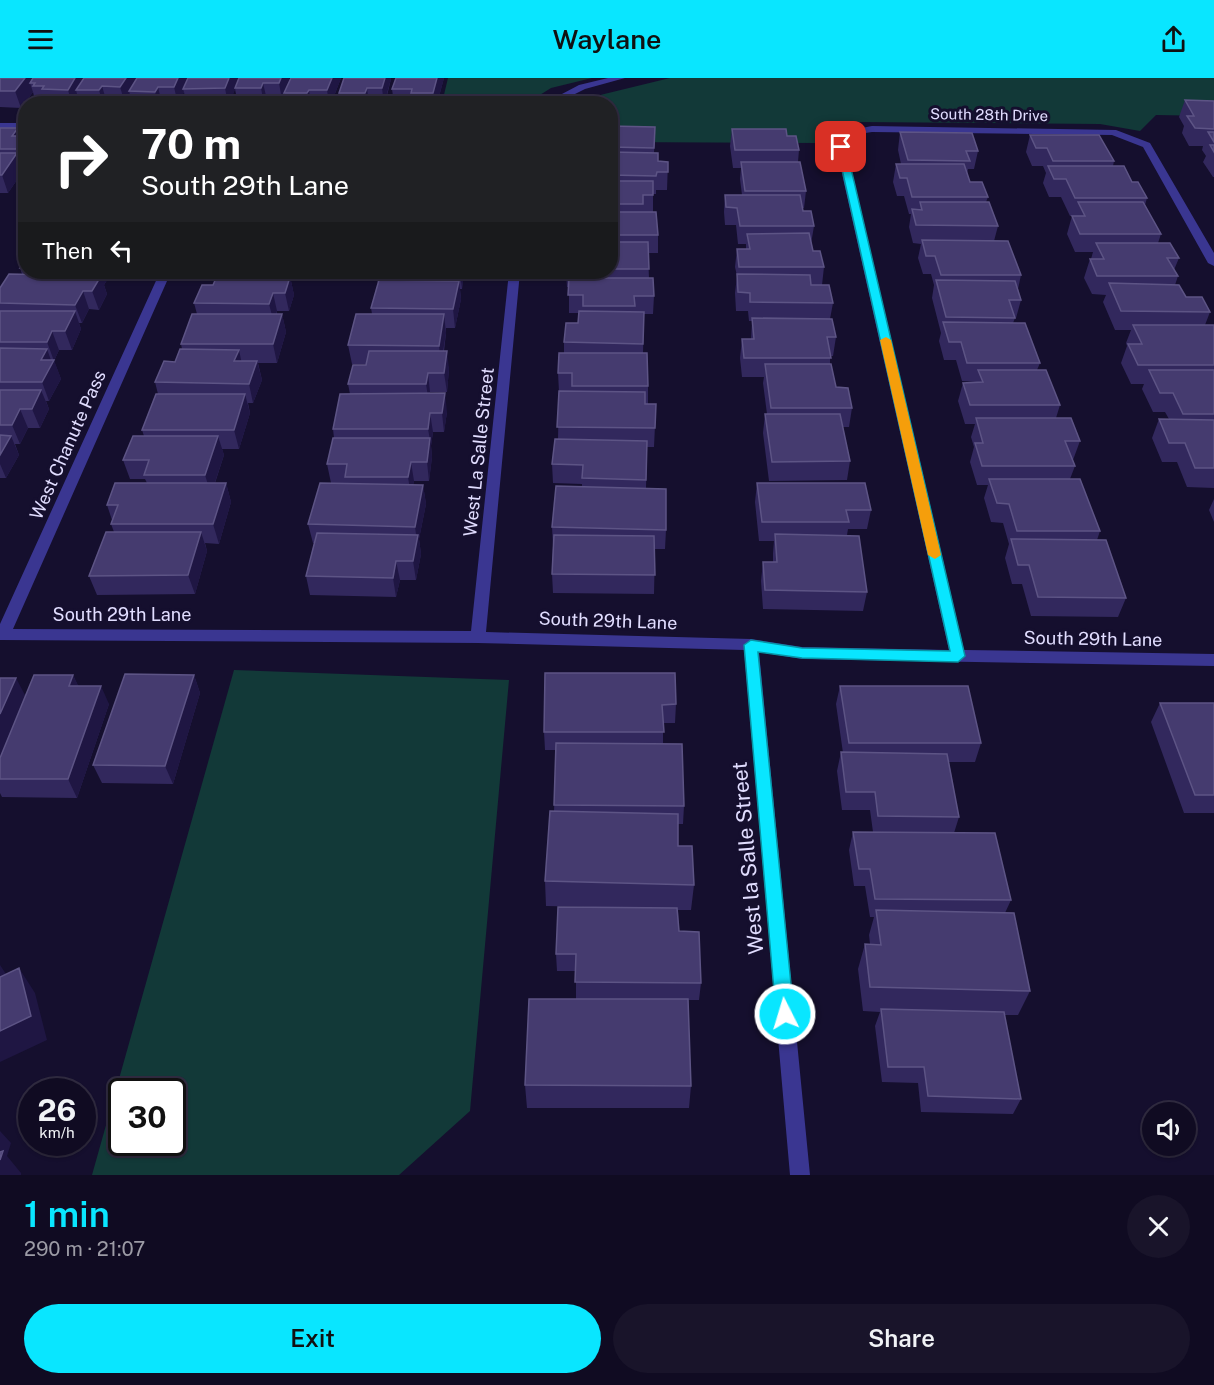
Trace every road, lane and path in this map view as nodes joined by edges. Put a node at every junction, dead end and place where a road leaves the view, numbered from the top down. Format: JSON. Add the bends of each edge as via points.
{"nodes":[{"id":1,"x":620,"y":78,"type":"edge"},
{"id":2,"x":563,"y":96,"type":"edge"},
{"id":3,"x":0,"y":126,"type":"edge"},
{"id":4,"x":18,"y":126,"type":"edge"},
{"id":5,"x":1214,"y":263,"type":"edge"},
{"id":6,"x":163,"y":279,"type":"edge"},
{"id":7,"x":514,"y":279,"type":"edge"},
{"id":8,"x":2,"y":634,"type":"edge"},
{"id":9,"x":478,"y":637,"type":"junction"},
{"id":10,"x":751,"y":645,"type":"junction"},
{"id":11,"x":958,"y":656,"type":"junction"},
{"id":12,"x":1214,"y":660,"type":"edge"},
{"id":13,"x":800,"y":1175,"type":"edge"}],
"edges":[{"from":1,"to":2,"type":"street"},
{"from":3,"to":4,"type":"street"},
{"from":5,"to":11,"type":"street","name":"South 28th Drive","via":[[1147,145],[1129,137],[1113,132],[873,129],[849,133],[841,147]]},
{"from":6,"to":8,"type":"street","name":"West Chanute Pass"},
{"from":7,"to":9,"type":"street","name":"West La Salle Street"},
{"from":8,"to":9,"type":"street","name":"South 29th Lane"},
{"from":9,"to":10,"type":"street","name":"South 29th Lane"},
{"from":10,"to":11,"type":"street","name":"South 29th Lane","via":[[802,653]]},
{"from":10,"to":13,"type":"street","name":"West la Salle Street"},
{"from":11,"to":12,"type":"street","name":"South 29th Lane"}]}
